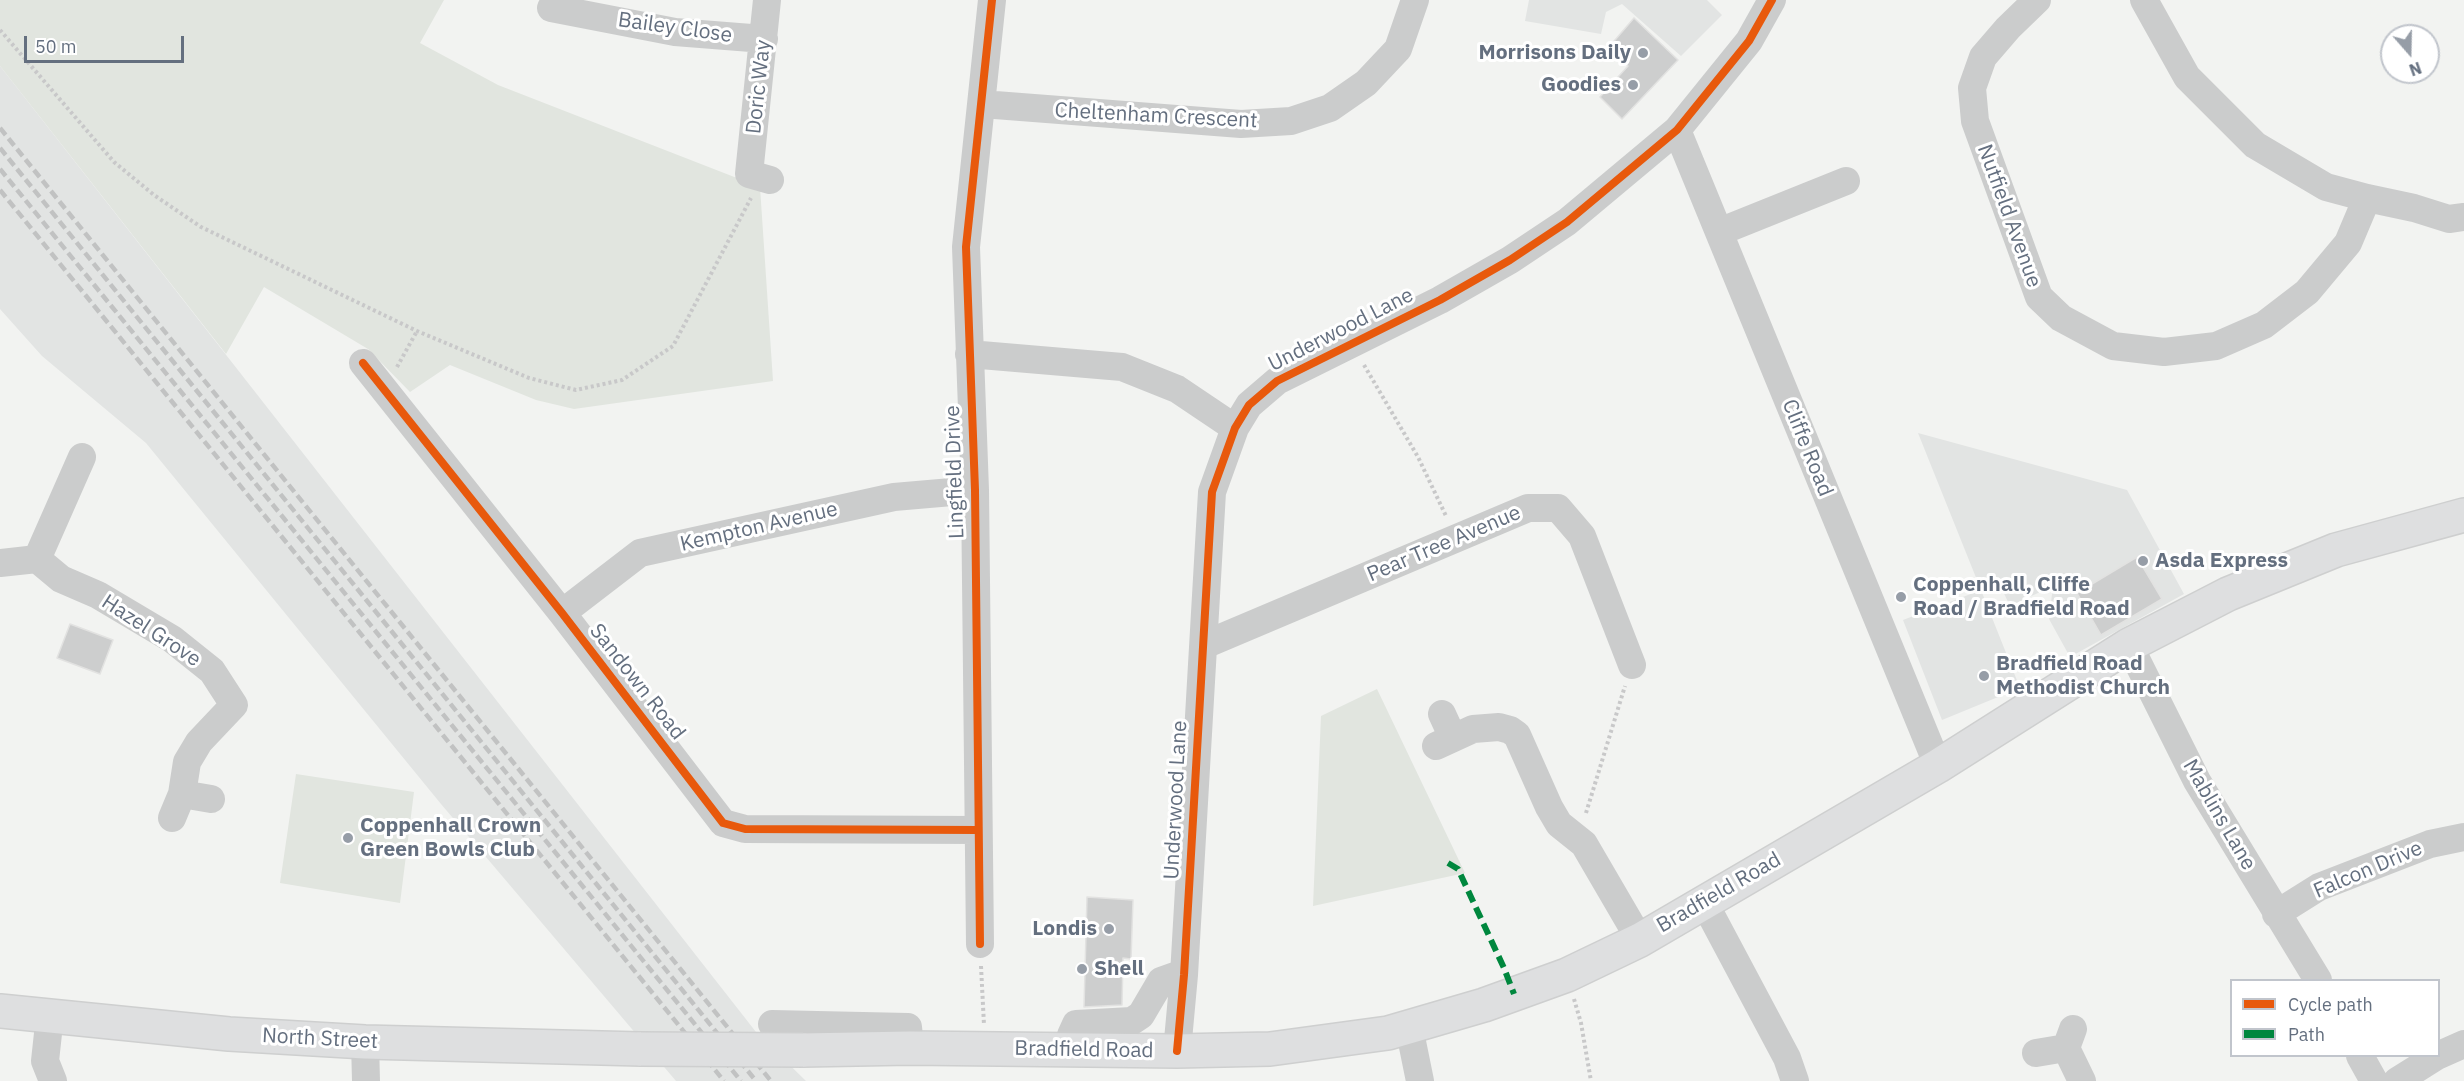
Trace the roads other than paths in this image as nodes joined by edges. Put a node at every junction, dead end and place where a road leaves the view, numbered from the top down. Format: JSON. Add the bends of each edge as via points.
{"nodes":[{"id":1,"x":767,"y":0,"type":"edge"},
{"id":2,"x":992,"y":0,"type":"edge"},
{"id":3,"x":1415,"y":0,"type":"edge"},
{"id":4,"x":1772,"y":0,"type":"edge"},
{"id":5,"x":2037,"y":0,"type":"edge"},
{"id":6,"x":2144,"y":0,"type":"edge"},
{"id":7,"x":547,"y":9,"type":"edge"},
{"id":8,"x":764,"y":39,"type":"junction"},
{"id":9,"x":982,"y":104,"type":"junction"},
{"id":10,"x":1677,"y":130,"type":"junction"},
{"id":11,"x":748,"y":175,"type":"road end"},
{"id":12,"x":1846,"y":181,"type":"dead end"},
{"id":13,"x":2367,"y":198,"type":"junction"},
{"id":14,"x":2464,"y":217,"type":"edge"},
{"id":15,"x":1719,"y":232,"type":"junction"},
{"id":16,"x":969,"y":354,"type":"junction"},
{"id":17,"x":363,"y":363,"type":"dead end"},
{"id":18,"x":1235,"y":428,"type":"junction"},
{"id":19,"x":82,"y":458,"type":"dead end"},
{"id":20,"x":975,"y":490,"type":"junction"},
{"id":21,"x":2464,"y":515,"type":"edge"},
{"id":22,"x":36,"y":559,"type":"junction"},
{"id":23,"x":0,"y":564,"type":"edge"},
{"id":24,"x":562,"y":613,"type":"junction"},
{"id":25,"x":1204,"y":645,"type":"junction"},
{"id":26,"x":2129,"y":645,"type":"junction"},
{"id":27,"x":1632,"y":665,"type":"road end"},
{"id":28,"x":1444,"y":733,"type":"dead end"},
{"id":29,"x":1938,"y":766,"type":"junction"},
{"id":30,"x":211,"y":799,"type":"dead end"},
{"id":31,"x":978,"y":830,"type":"junction"},
{"id":32,"x":2464,"y":837,"type":"edge"},
{"id":33,"x":1704,"y":902,"type":"junction"},
{"id":34,"x":2276,"y":914,"type":"junction"},
{"id":35,"x":1640,"y":940,"type":"junction"},
{"id":36,"x":980,"y":944,"type":"road end"},
{"id":37,"x":1184,"y":975,"type":"junction"},
{"id":38,"x":2317,"y":979,"type":"edge"},
{"id":39,"x":0,"y":1011,"type":"edge"},
{"id":40,"x":50,"y":1015,"type":"junction"},
{"id":41,"x":772,"y":1024,"type":"dead end"},
{"id":42,"x":1409,"y":1027,"type":"junction"},
{"id":43,"x":365,"y":1042,"type":"junction"},
{"id":44,"x":2464,"y":1044,"type":"edge"},
{"id":45,"x":910,"y":1048,"type":"junction"},
{"id":46,"x":641,"y":1049,"type":"joint"},
{"id":47,"x":1071,"y":1050,"type":"junction"},
{"id":48,"x":1177,"y":1051,"type":"junction"},
{"id":49,"x":2036,"y":1053,"type":"dead end"},
{"id":50,"x":2440,"y":1055,"type":"edge"},
{"id":51,"x":2361,"y":1057,"type":"edge"},
{"id":52,"x":2435,"y":1057,"type":"edge"},
{"id":53,"x":53,"y":1081,"type":"edge"},
{"id":54,"x":366,"y":1081,"type":"edge"},
{"id":55,"x":1420,"y":1081,"type":"edge"},
{"id":56,"x":1796,"y":1081,"type":"edge"},
{"id":57,"x":2082,"y":1081,"type":"edge"},
{"id":58,"x":2374,"y":1081,"type":"edge"},
{"id":59,"x":2397,"y":1081,"type":"edge"}],
"edges":[{"from":1,"to":8,"type":"street","name":"Doric Way"},
{"from":2,"to":9,"type":"street","name":"Lingfield Drive"},
{"from":3,"to":9,"type":"street","name":"Cheltenham Crescent","via":[[1398,50],[1366,84],[1330,108],[1291,121],[1241,124]]},
{"from":4,"to":10,"type":"street","name":"Underwood Lane","via":[[1749,41]]},
{"from":5,"to":13,"type":"street","name":"Nutfield Avenue","via":[[1983,57],[1972,88],[1975,121],[2039,297],[2061,318],[2113,346],[2164,352],[2216,346],[2264,325],[2307,292],[2348,243]]},
{"from":6,"to":13,"type":"street","via":[[2187,77],[2255,145],[2326,187]]},
{"from":7,"to":8,"type":"street","name":"Bailey Close","via":[[675,32]]},
{"from":8,"to":11,"type":"street","name":"Doric Way"},
{"from":9,"to":16,"type":"street","name":"Lingfield Drive","via":[[966,247]]},
{"from":10,"to":15,"type":"street","name":"Cliffe Road"},
{"from":10,"to":18,"type":"street","name":"Underwood Lane","via":[[1567,222],[1519,253],[1440,300],[1277,381],[1249,405]]},
{"from":12,"to":15,"type":"street"},
{"from":13,"to":14,"type":"street","via":[[2449,219]]},
{"from":15,"to":29,"type":"street","name":"Cliffe Road"},
{"from":16,"to":18,"type":"street","via":[[1122,367],[1177,389]]},
{"from":16,"to":20,"type":"street","name":"Lingfield Drive"},
{"from":17,"to":24,"type":"street","name":"Sandown Road","via":[[385,389],[411,406]]},
{"from":18,"to":25,"type":"street","name":"Underwood Lane","via":[[1212,492]]},
{"from":19,"to":22,"type":"street"},
{"from":20,"to":24,"type":"street","name":"Kempton Avenue","via":[[894,497],[640,553]]},
{"from":20,"to":31,"type":"street","name":"Lingfield Drive"},
{"from":21,"to":26,"type":"main road","name":"Bradfield Road","via":[[2336,550],[2228,594]]},
{"from":22,"to":23,"type":"street"},
{"from":22,"to":30,"type":"street","name":"Hazel Grove","via":[[61,579],[98,595],[172,639],[212,671],[243,712],[200,742],[187,762],[177,806]]},
{"from":24,"to":31,"type":"street","name":"Sandown Road","via":[[723,823],[745,829]]},
{"from":25,"to":27,"type":"street","name":"Pear Tree Avenue","via":[[1528,508],[1558,508],[1582,536]]},
{"from":25,"to":37,"type":"street","name":"Underwood Lane"},
{"from":26,"to":29,"type":"main road","name":"Bradfield Road"},
{"from":26,"to":34,"type":"street","name":"Mablins Lane","via":[[2197,781]]},
{"from":28,"to":35,"type":"street","via":[[1487,728],[1510,730],[1517,735],[1559,824],[1584,844]]},
{"from":29,"to":33,"type":"main road","name":"Bradfield Road"},
{"from":31,"to":36,"type":"street","name":"Lingfield Drive"},
{"from":32,"to":34,"type":"street","name":"Falcon Drive","via":[[2430,844],[2319,888]]},
{"from":33,"to":35,"type":"main road","name":"Bradfield Road"},
{"from":33,"to":56,"type":"street"},
{"from":34,"to":38,"type":"street","name":"Mablins Lane"},
{"from":35,"to":42,"type":"main road","name":"Bradfield Road","via":[[1567,975]]},
{"from":37,"to":47,"type":"street","via":[[1161,981],[1142,1015],[1132,1021],[1076,1024]]},
{"from":37,"to":48,"type":"street","name":"Underwood Lane"},
{"from":39,"to":40,"type":"main road","name":"North Street"},
{"from":40,"to":43,"type":"main road","name":"North Street","via":[[229,1034]]},
{"from":40,"to":53,"type":"street","via":[[45,1061]]},
{"from":41,"to":45,"type":"street","via":[[908,1027]]},
{"from":42,"to":48,"type":"main road","name":"Bradfield Road","via":[[1270,1049]]},
{"from":42,"to":55,"type":"street"},
{"from":43,"to":46,"type":"main road","name":"North Street"},
{"from":43,"to":54,"type":"street"},
{"from":44,"to":50,"type":"street"},
{"from":45,"to":46,"type":"main road","name":"Bradfield Road","bridge":true},
{"from":45,"to":47,"type":"main road","name":"Bradfield Road"},
{"from":47,"to":48,"type":"main road","name":"Bradfield Road"},
{"from":49,"to":57,"type":"street","via":[[2069,1038]]},
{"from":51,"to":58,"type":"street"},
{"from":52,"to":59,"type":"street"}]}
